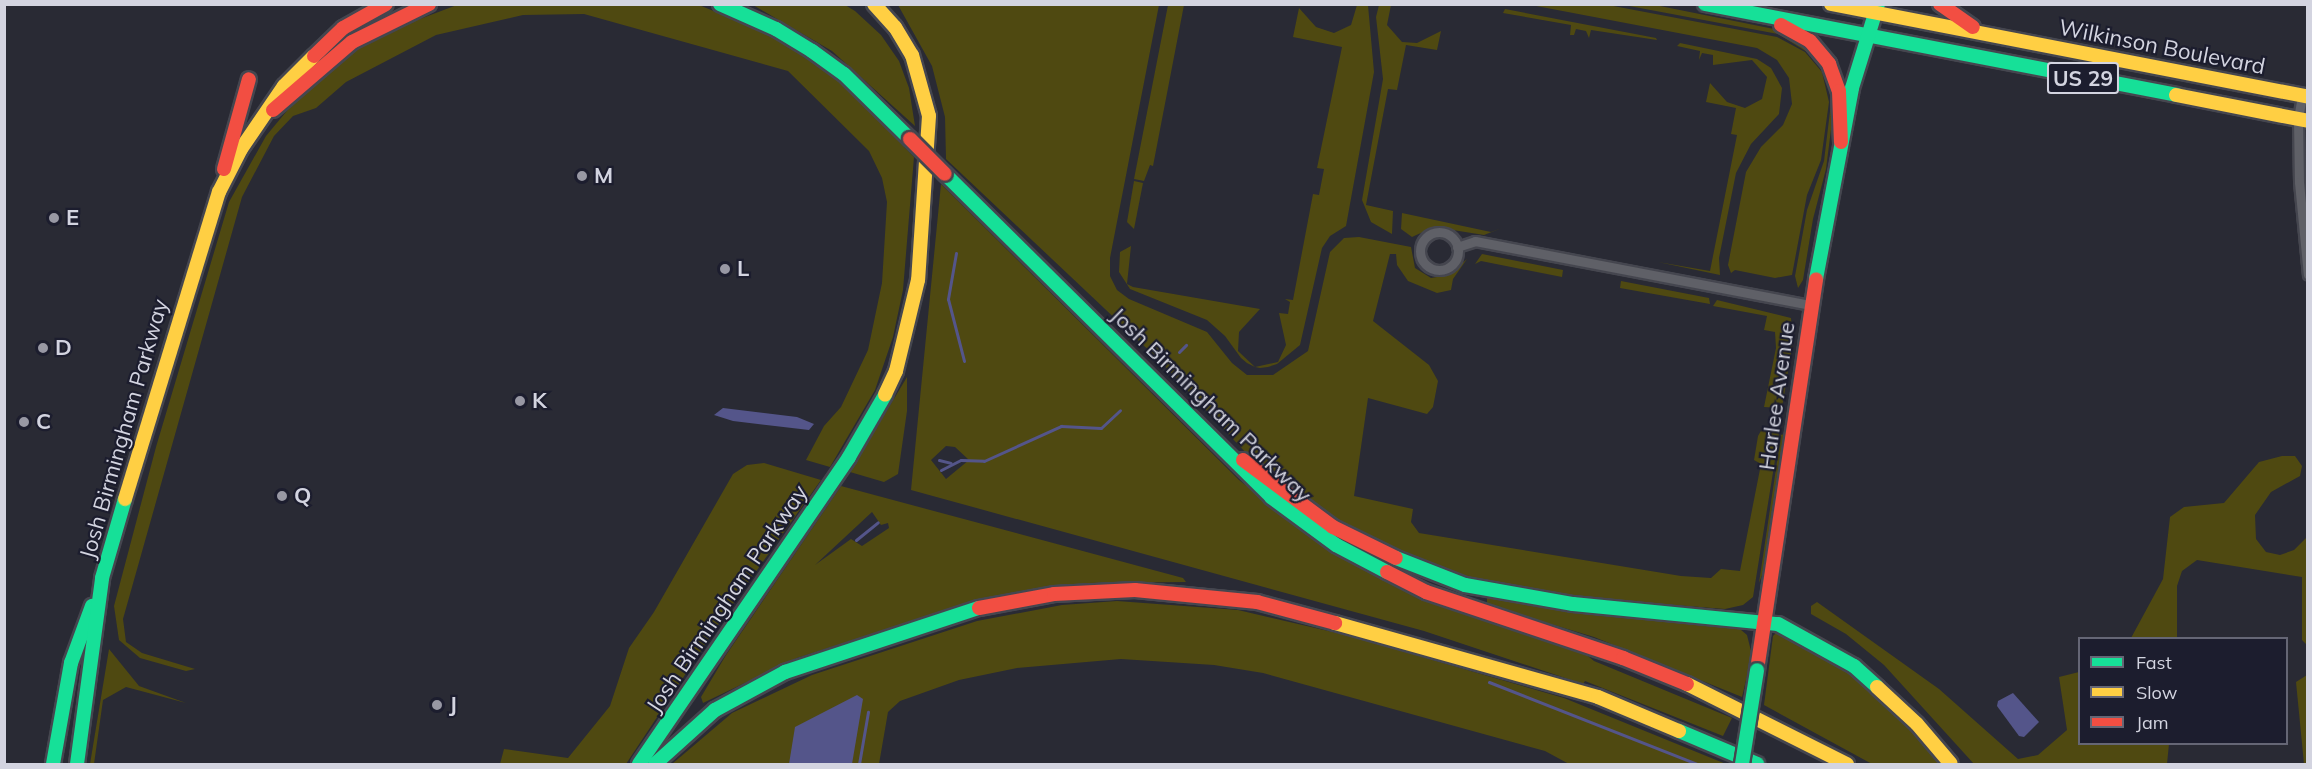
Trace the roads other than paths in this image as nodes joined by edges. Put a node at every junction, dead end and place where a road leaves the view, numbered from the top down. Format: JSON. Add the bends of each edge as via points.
{"nodes":[{"id":1,"x":386,"y":4,"type":"edge"},
{"id":2,"x":429,"y":4,"type":"edge"},
{"id":3,"x":720,"y":4,"type":"edge"},
{"id":4,"x":874,"y":4,"type":"edge"},
{"id":5,"x":1705,"y":4,"type":"edge"},
{"id":6,"x":1831,"y":4,"type":"edge"},
{"id":7,"x":1940,"y":4,"type":"edge"},
{"id":8,"x":1876,"y":9,"type":"edge"},
{"id":9,"x":1753,"y":14,"type":"junction"},
{"id":10,"x":1867,"y":36,"type":"junction"},
{"id":11,"x":2004,"y":38,"type":"junction"},
{"id":12,"x":249,"y":79,"type":"dead end"},
{"id":13,"x":2305,"y":96,"type":"edge"},
{"id":14,"x":2303,"y":120,"type":"edge"},
{"id":15,"x":261,"y":121,"type":"junction"},
{"id":16,"x":1841,"y":142,"type":"junction"},
{"id":17,"x":219,"y":192,"type":"junction"},
{"id":18,"x":1457,"y":246,"type":"junction"},
{"id":19,"x":2307,"y":275,"type":"edge"},
{"id":20,"x":1811,"y":304,"type":"junction"},
{"id":21,"x":1198,"y":427,"type":"junction"},
{"id":22,"x":102,"y":578,"type":"junction"},
{"id":23,"x":1764,"y":620,"type":"junction"},
{"id":24,"x":53,"y":765,"type":"edge"},
{"id":25,"x":77,"y":765,"type":"edge"},
{"id":26,"x":639,"y":765,"type":"edge"},
{"id":27,"x":655,"y":765,"type":"edge"},
{"id":28,"x":1742,"y":765,"type":"edge"},
{"id":29,"x":1757,"y":765,"type":"edge"},
{"id":30,"x":1847,"y":765,"type":"edge"},
{"id":31,"x":1951,"y":765,"type":"edge"}],
"edges":[{"from":1,"to":15,"type":"main road","name":"Josh Birmingham Parkway","via":[[343,28],[314,54],[275,97]]},
{"from":2,"to":15,"type":"main road","name":"Josh Birmingham Parkway","via":[[352,42]]},
{"from":3,"to":21,"type":"main road","name":"Josh Birmingham Parkway","bridge":true,"via":[[776,29],[844,74]]},
{"from":4,"to":26,"type":"main road","name":"Josh Birmingham Parkway","via":[[895,27],[912,55],[925,96],[929,148],[912,318],[878,412]]},
{"from":5,"to":9,"type":"main road","name":"Wilkinson Boulevard","number":"US 29"},
{"from":6,"to":8,"type":"main road","name":"Wilkinson Boulevard","number":"US 29"},
{"from":7,"to":11,"type":"main road","via":[[1966,24]]},
{"from":8,"to":10,"type":"main road","name":"Harlee Avenue"},
{"from":8,"to":11,"type":"main road","name":"Wilkinson Boulevard","number":"US 29"},
{"from":9,"to":10,"type":"main road","name":"Wilkinson Boulevard","number":"US 29"},
{"from":9,"to":16,"type":"main road","via":[[1810,40],[1829,64],[1839,91]]},
{"from":10,"to":14,"type":"main road","name":"Wilkinson Boulevard","number":"US 29"},
{"from":10,"to":16,"type":"main road","name":"Harlee Avenue"},
{"from":11,"to":13,"type":"main road","name":"Wilkinson Boulevard","number":"US 29"},
{"from":12,"to":17,"type":"main road"},
{"from":13,"to":14,"type":"street"},
{"from":14,"to":19,"type":"street"},
{"from":15,"to":17,"type":"main road","name":"Josh Birmingham Parkway"},
{"from":16,"to":20,"type":"main road","name":"Harlee Avenue"},
{"from":17,"to":22,"type":"main road","name":"Josh Birmingham Parkway","via":[[204,231]]},
{"from":18,"to":18,"type":"street","via":[[1456,259],[1441,270],[1428,267],[1420,257],[1424,240],[1433,233],[1445,234]]},
{"from":18,"to":20,"type":"street","via":[[1475,241]]},
{"from":20,"to":23,"type":"main road","name":"Harlee Avenue"},
{"from":21,"to":23,"type":"main road","via":[[1333,527],[1373,549],[1465,585],[1573,604]]},
{"from":21,"to":30,"type":"main road","name":"Josh Birmingham Parkway","via":[[1304,523],[1389,574],[1463,606],[1667,676],[1768,722]]},
{"from":22,"to":24,"type":"main road","via":[[71,663]]},
{"from":22,"to":25,"type":"main road","name":"Josh Birmingham Parkway"},
{"from":23,"to":28,"type":"main road","name":"Harlee Avenue","bridge":true},
{"from":23,"to":31,"type":"main road","via":[[1807,637],[1854,666],[1917,724]]},
{"from":27,"to":29,"type":"main road","name":"Josh Birmingham Parkway","via":[[715,710],[794,669],[974,609],[1054,594],[1135,590],[1257,602],[1497,666],[1598,697]]}]}
